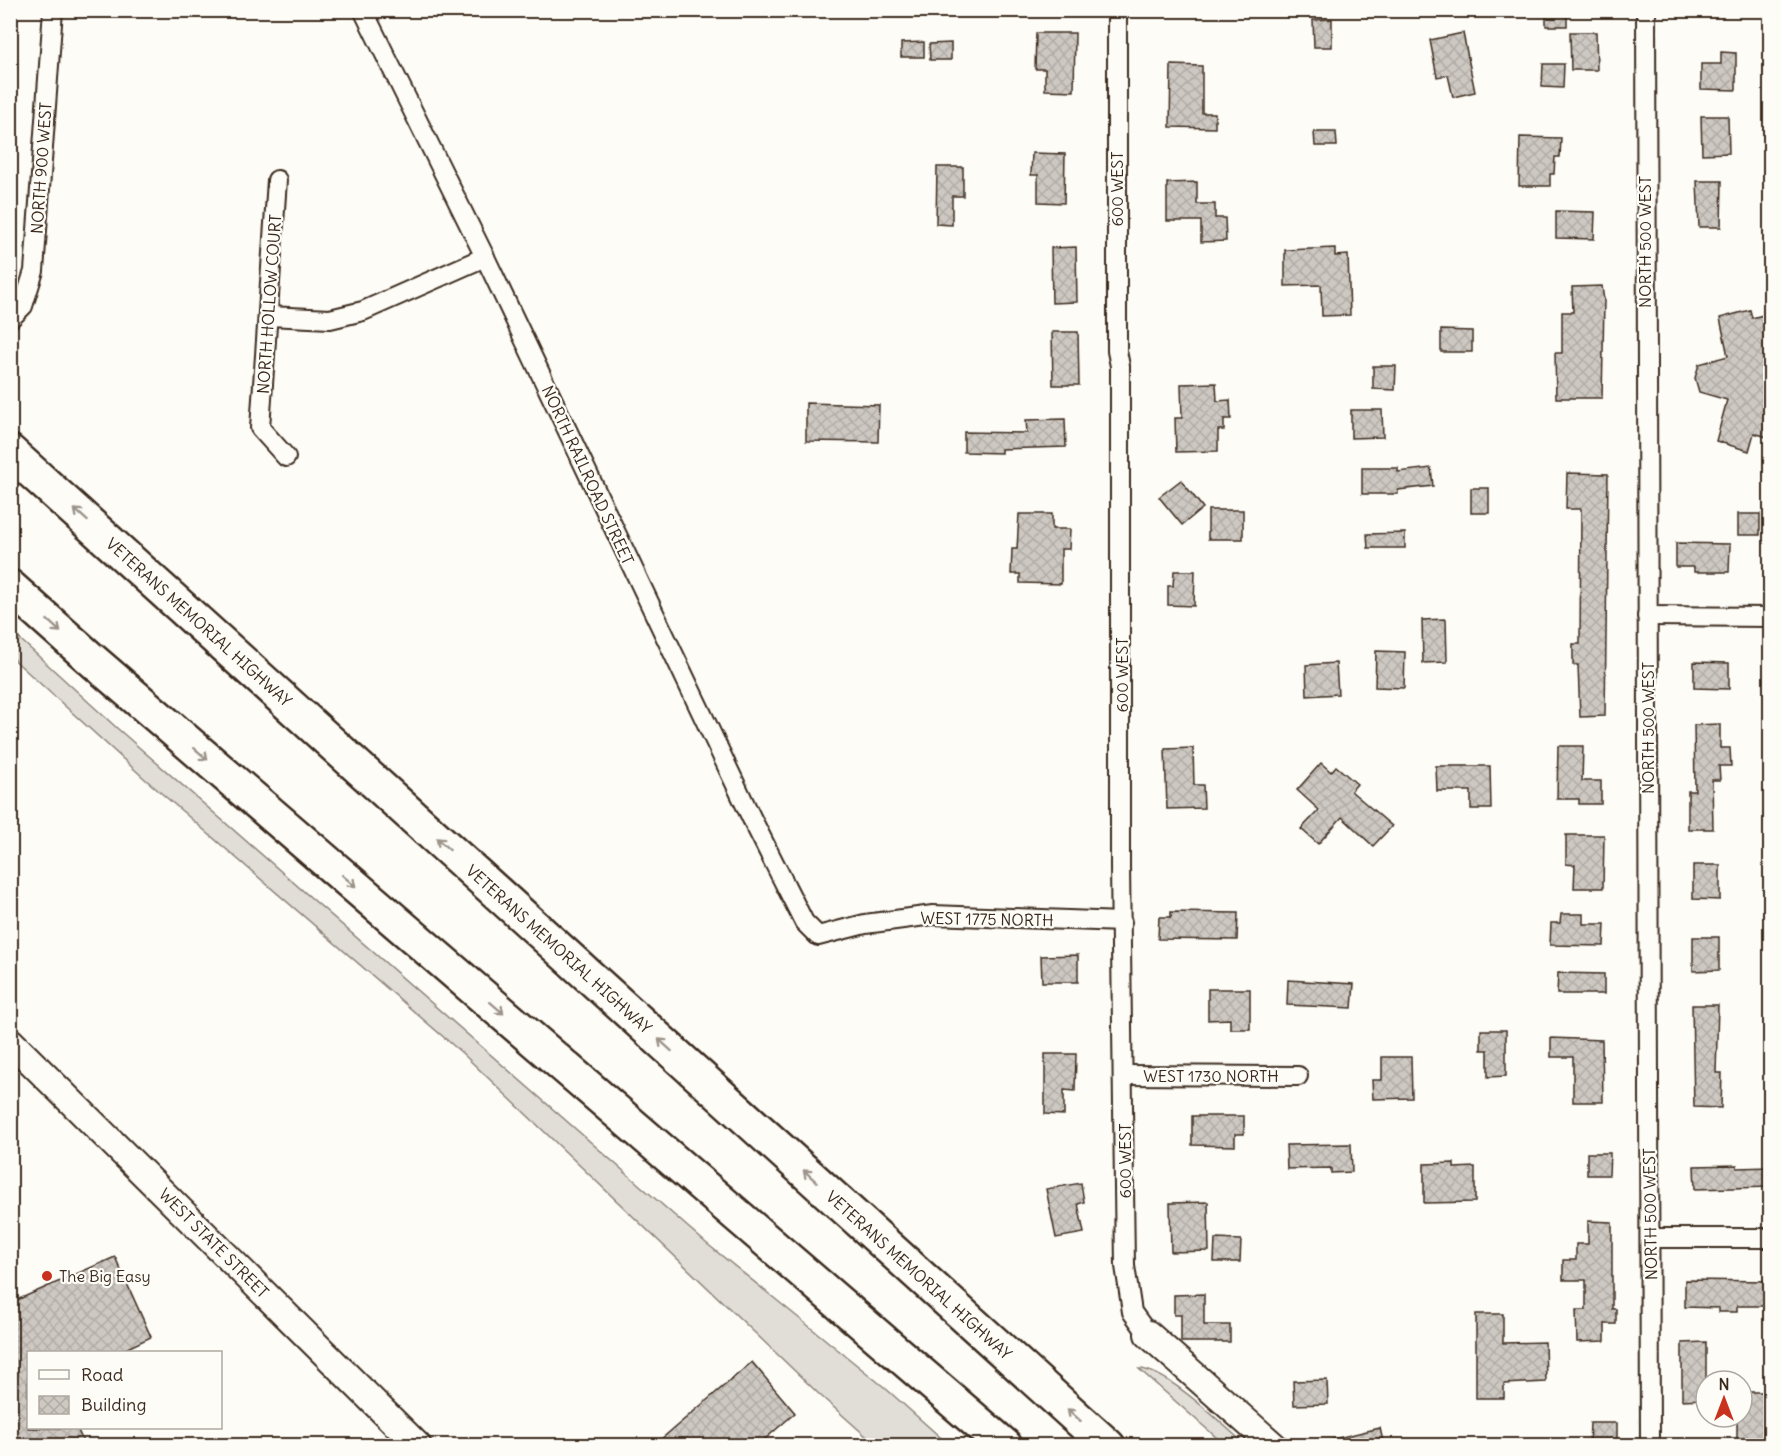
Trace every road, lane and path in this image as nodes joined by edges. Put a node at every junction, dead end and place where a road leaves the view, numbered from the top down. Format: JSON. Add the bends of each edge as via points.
{"nodes":[{"id":1,"x":53,"y":10,"type":"edge"},
{"id":2,"x":363,"y":10,"type":"edge"},
{"id":3,"x":1117,"y":10,"type":"edge"},
{"id":4,"x":1646,"y":10,"type":"edge"},
{"id":5,"x":277,"y":180,"type":"dead end"},
{"id":6,"x":485,"y":257,"type":"junction"},
{"id":7,"x":269,"y":316,"type":"junction"},
{"id":8,"x":10,"y":319,"type":"edge"},
{"id":9,"x":10,"y":452,"type":"edge"},
{"id":10,"x":286,"y":457,"type":"dead end"},
{"id":11,"x":10,"y":587,"type":"edge"},
{"id":12,"x":1647,"y":616,"type":"junction"},
{"id":13,"x":1770,"y":617,"type":"edge"},
{"id":14,"x":1122,"y":922,"type":"junction"},
{"id":15,"x":818,"y":936,"type":"joint"},
{"id":16,"x":10,"y":1041,"type":"edge"},
{"id":17,"x":1124,"y":1075,"type":"junction"},
{"id":18,"x":1298,"y":1076,"type":"dead end"},
{"id":19,"x":1770,"y":1238,"type":"edge"},
{"id":20,"x":1650,"y":1239,"type":"junction"},
{"id":21,"x":1148,"y":1334,"type":"joint"},
{"id":22,"x":418,"y":1446,"type":"edge"},
{"id":23,"x":1005,"y":1446,"type":"edge"},
{"id":24,"x":1108,"y":1446,"type":"edge"},
{"id":25,"x":1274,"y":1446,"type":"edge"},
{"id":26,"x":1650,"y":1446,"type":"edge"}],
"edges":[{"from":1,"to":8,"type":"street","name":"NORTH 900 WEST","via":[[34,270],[23,306]]},
{"from":2,"to":6,"type":"street","name":"NORTH RAILROAD STREET"},
{"from":3,"to":14,"type":"street","name":"600 WEST"},
{"from":4,"to":12,"type":"street","name":"NORTH 500 WEST"},
{"from":5,"to":7,"type":"street","name":"NORTH HOLLOW COURT"},
{"from":6,"to":7,"type":"street","via":[[363,310],[330,319]]},
{"from":6,"to":15,"type":"street","name":"NORTH RAILROAD STREET","via":[[752,819],[804,922]]},
{"from":7,"to":10,"type":"street","name":"NORTH HOLLOW COURT","via":[[261,428]]},
{"from":24,"to":9,"type":"highway","name":"VETERANS MEMORIAL HIGHWAY","one_way":true},
{"from":11,"to":23,"type":"highway","one_way":true},
{"from":12,"to":13,"type":"street"},
{"from":12,"to":20,"type":"street","name":"NORTH 500 WEST"},
{"from":14,"to":15,"type":"street","name":"WEST 1775 NORTH","via":[[933,915],[865,924]]},
{"from":14,"to":17,"type":"street","name":"600 WEST"},
{"from":16,"to":22,"type":"main road","name":"WEST STATE STREET"},
{"from":17,"to":18,"type":"street","name":"WEST 1730 NORTH"},
{"from":17,"to":21,"type":"street","name":"600 WEST","via":[[1125,1266],[1132,1312]]},
{"from":19,"to":20,"type":"street"},
{"from":20,"to":26,"type":"street","name":"NORTH 500 WEST"},
{"from":21,"to":25,"type":"main road"}]}
